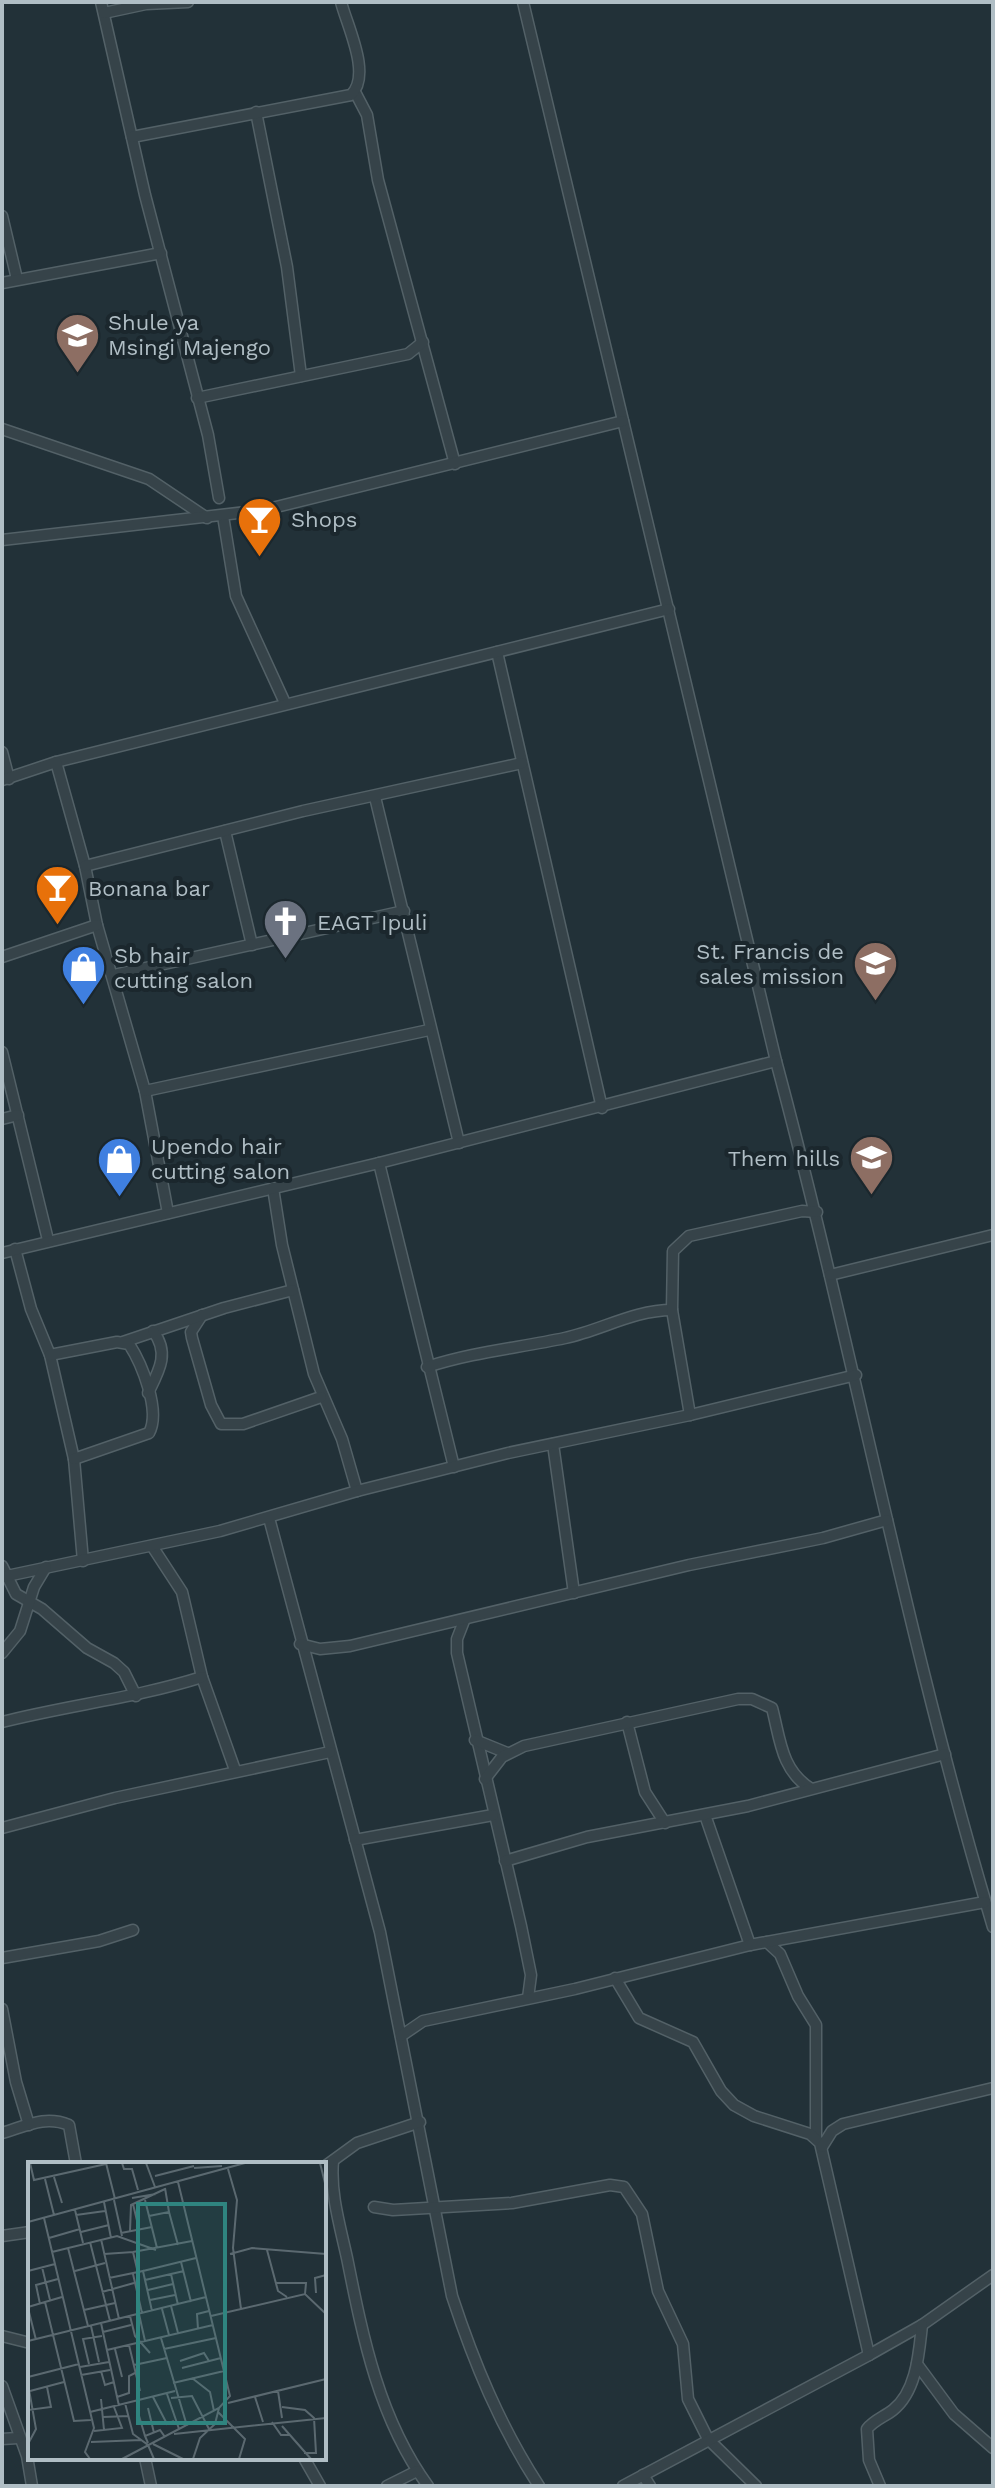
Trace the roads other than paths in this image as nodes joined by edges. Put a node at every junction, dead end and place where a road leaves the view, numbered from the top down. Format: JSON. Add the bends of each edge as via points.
{"nodes":[{"id":1,"x":188,"y":2,"type":"edge"},
{"id":2,"x":341,"y":2,"type":"edge"},
{"id":3,"x":523,"y":2,"type":"edge"},
{"id":4,"x":102,"y":8,"type":"edge"},
{"id":5,"x":355,"y":92,"type":"junction"},
{"id":6,"x":256,"y":112,"type":"junction"},
{"id":7,"x":132,"y":137,"type":"junction"},
{"id":8,"x":2,"y":216,"type":"edge"},
{"id":9,"x":161,"y":253,"type":"junction"},
{"id":10,"x":17,"y":279,"type":"junction"},
{"id":11,"x":2,"y":283,"type":"edge"},
{"id":12,"x":423,"y":342,"type":"junction"},
{"id":13,"x":408,"y":354,"type":"junction"},
{"id":14,"x":429,"y":363,"type":"junction"},
{"id":15,"x":301,"y":376,"type":"junction"},
{"id":16,"x":197,"y":398,"type":"junction"},
{"id":17,"x":623,"y":421,"type":"junction"},
{"id":18,"x":2,"y":429,"type":"edge"},
{"id":19,"x":455,"y":464,"type":"junction"},
{"id":20,"x":219,"y":498,"type":"dead end"},
{"id":21,"x":223,"y":516,"type":"junction"},
{"id":22,"x":207,"y":518,"type":"junction"},
{"id":23,"x":2,"y":540,"type":"edge"},
{"id":24,"x":669,"y":609,"type":"junction"},
{"id":25,"x":497,"y":652,"type":"junction"},
{"id":26,"x":285,"y":703,"type":"junction"},
{"id":27,"x":2,"y":752,"type":"edge"},
{"id":28,"x":56,"y":762,"type":"junction"},
{"id":29,"x":522,"y":763,"type":"junction"},
{"id":30,"x":5,"y":780,"type":"edge"},
{"id":31,"x":375,"y":797,"type":"junction"},
{"id":32,"x":225,"y":831,"type":"junction"},
{"id":33,"x":85,"y":866,"type":"junction"},
{"id":34,"x":404,"y":911,"type":"junction"},
{"id":35,"x":97,"y":925,"type":"junction"},
{"id":36,"x":252,"y":945,"type":"junction"},
{"id":37,"x":2,"y":957,"type":"edge"},
{"id":38,"x":114,"y":975,"type":"junction"},
{"id":39,"x":429,"y":1030,"type":"junction"},
{"id":40,"x":2,"y":1052,"type":"edge"},
{"id":41,"x":776,"y":1061,"type":"junction"},
{"id":42,"x":145,"y":1091,"type":"junction"},
{"id":43,"x":602,"y":1108,"type":"junction"},
{"id":44,"x":18,"y":1115,"type":"junction"},
{"id":45,"x":2,"y":1119,"type":"edge"},
{"id":46,"x":459,"y":1143,"type":"junction"},
{"id":47,"x":379,"y":1163,"type":"junction"},
{"id":48,"x":273,"y":1188,"type":"junction"},
{"id":49,"x":817,"y":1212,"type":"junction"},
{"id":50,"x":168,"y":1213,"type":"junction"},
{"id":51,"x":993,"y":1235,"type":"edge"},
{"id":52,"x":48,"y":1240,"type":"junction"},
{"id":53,"x":15,"y":1249,"type":"junction"},
{"id":54,"x":2,"y":1253,"type":"edge"},
{"id":55,"x":830,"y":1275,"type":"junction"},
{"id":56,"x":293,"y":1290,"type":"junction"},
{"id":57,"x":672,"y":1310,"type":"junction"},
{"id":58,"x":202,"y":1315,"type":"junction"},
{"id":59,"x":153,"y":1331,"type":"junction"},
{"id":60,"x":123,"y":1342,"type":"junction"},
{"id":61,"x":50,"y":1355,"type":"junction"},
{"id":62,"x":427,"y":1367,"type":"junction"},
{"id":63,"x":856,"y":1375,"type":"junction"},
{"id":64,"x":148,"y":1393,"type":"junction"},
{"id":65,"x":321,"y":1397,"type":"junction"},
{"id":66,"x":690,"y":1415,"type":"junction"},
{"id":67,"x":553,"y":1444,"type":"junction"},
{"id":68,"x":74,"y":1459,"type":"junction"},
{"id":69,"x":454,"y":1467,"type":"junction"},
{"id":70,"x":357,"y":1491,"type":"junction"},
{"id":71,"x":269,"y":1518,"type":"junction"},
{"id":72,"x":887,"y":1520,"type":"junction"},
{"id":73,"x":152,"y":1546,"type":"junction"},
{"id":74,"x":83,"y":1561,"type":"junction"},
{"id":75,"x":46,"y":1567,"type":"junction"},
{"id":76,"x":4,"y":1573,"type":"edge"},
{"id":77,"x":574,"y":1593,"type":"junction"},
{"id":78,"x":28,"y":1603,"type":"junction"},
{"id":79,"x":464,"y":1621,"type":"junction"},
{"id":80,"x":436,"y":1627,"type":"junction"},
{"id":81,"x":300,"y":1644,"type":"junction"},
{"id":82,"x":456,"y":1647,"type":"junction"},
{"id":83,"x":2,"y":1653,"type":"edge"},
{"id":84,"x":202,"y":1677,"type":"junction"},
{"id":85,"x":136,"y":1696,"type":"junction"},
{"id":86,"x":2,"y":1722,"type":"edge"},
{"id":87,"x":627,"y":1722,"type":"junction"},
{"id":88,"x":475,"y":1740,"type":"junction"},
{"id":89,"x":330,"y":1752,"type":"junction"},
{"id":90,"x":507,"y":1753,"type":"junction"},
{"id":91,"x":945,"y":1754,"type":"junction"},
{"id":92,"x":235,"y":1770,"type":"junction"},
{"id":93,"x":485,"y":1779,"type":"junction"},
{"id":94,"x":810,"y":1788,"type":"junction"},
{"id":95,"x":493,"y":1815,"type":"junction"},
{"id":96,"x":705,"y":1815,"type":"junction"},
{"id":97,"x":665,"y":1823,"type":"junction"},
{"id":98,"x":2,"y":1828,"type":"edge"},
{"id":99,"x":355,"y":1840,"type":"junction"},
{"id":100,"x":505,"y":1861,"type":"junction"},
{"id":101,"x":985,"y":1902,"type":"junction"},
{"id":102,"x":993,"y":1927,"type":"edge"},
{"id":103,"x":133,"y":1930,"type":"dead end"},
{"id":104,"x":767,"y":1942,"type":"junction"},
{"id":105,"x":750,"y":1945,"type":"junction"},
{"id":106,"x":2,"y":1958,"type":"edge"},
{"id":107,"x":615,"y":1978,"type":"junction"},
{"id":108,"x":528,"y":1998,"type":"junction"},
{"id":109,"x":2,"y":2009,"type":"edge"},
{"id":110,"x":401,"y":2036,"type":"junction"},
{"id":111,"x":993,"y":2088,"type":"edge"},
{"id":112,"x":420,"y":2122,"type":"junction"},
{"id":113,"x":29,"y":2125,"type":"junction"},
{"id":114,"x":2,"y":2133,"type":"edge"},
{"id":115,"x":819,"y":2142,"type":"junction"},
{"id":116,"x":76,"y":2162,"type":"edge"},
{"id":117,"x":329,"y":2164,"type":"edge"},
{"id":118,"x":434,"y":2205,"type":"junction"},
{"id":119,"x":374,"y":2207,"type":"dead end"},
{"id":120,"x":28,"y":2232,"type":"edge"},
{"id":121,"x":2,"y":2236,"type":"edge"},
{"id":122,"x":993,"y":2275,"type":"edge"},
{"id":123,"x":922,"y":2325,"type":"junction"},
{"id":124,"x":2,"y":2336,"type":"edge"},
{"id":125,"x":28,"y":2342,"type":"edge"},
{"id":126,"x":869,"y":2355,"type":"junction"},
{"id":127,"x":917,"y":2364,"type":"junction"},
{"id":128,"x":2,"y":2386,"type":"edge"},
{"id":129,"x":18,"y":2438,"type":"junction"},
{"id":130,"x":2,"y":2439,"type":"edge"},
{"id":131,"x":708,"y":2439,"type":"junction"},
{"id":132,"x":993,"y":2448,"type":"edge"},
{"id":133,"x":145,"y":2460,"type":"edge"},
{"id":134,"x":305,"y":2460,"type":"edge"},
{"id":135,"x":417,"y":2471,"type":"junction"},
{"id":136,"x":643,"y":2475,"type":"junction"},
{"id":137,"x":32,"y":2486,"type":"edge"},
{"id":138,"x":151,"y":2486,"type":"edge"},
{"id":139,"x":320,"y":2486,"type":"edge"},
{"id":140,"x":387,"y":2486,"type":"edge"},
{"id":141,"x":428,"y":2486,"type":"edge"},
{"id":142,"x":539,"y":2486,"type":"edge"},
{"id":143,"x":623,"y":2486,"type":"edge"},
{"id":144,"x":650,"y":2486,"type":"edge"},
{"id":145,"x":756,"y":2486,"type":"edge"},
{"id":146,"x":880,"y":2486,"type":"edge"}],
"edges":[{"from":1,"to":4,"type":"street"},
{"from":2,"to":5,"type":"street","via":[[358,63]]},
{"from":3,"to":17,"type":"street"},
{"from":4,"to":7,"type":"street"},
{"from":5,"to":6,"type":"street","via":[[332,101]]},
{"from":5,"to":12,"type":"street","via":[[367,115],[378,180]]},
{"from":6,"to":7,"type":"street"},
{"from":6,"to":15,"type":"street","via":[[287,267]]},
{"from":7,"to":9,"type":"street"},
{"from":8,"to":10,"type":"street"},
{"from":9,"to":10,"type":"street"},
{"from":9,"to":16,"type":"street"},
{"from":10,"to":11,"type":"street"},
{"from":12,"to":13,"type":"street"},
{"from":12,"to":14,"type":"street"},
{"from":13,"to":14,"type":"street"},
{"from":13,"to":15,"type":"street"},
{"from":14,"to":19,"type":"street"},
{"from":15,"to":16,"type":"street"},
{"from":16,"to":20,"type":"street"},
{"from":17,"to":19,"type":"street"},
{"from":17,"to":24,"type":"street"},
{"from":18,"to":22,"type":"street","via":[[149,479]]},
{"from":19,"to":21,"type":"street"},
{"from":21,"to":22,"type":"street"},
{"from":21,"to":26,"type":"street","via":[[236,596]]},
{"from":22,"to":23,"type":"street"},
{"from":24,"to":25,"type":"street"},
{"from":24,"to":41,"type":"street"},
{"from":25,"to":26,"type":"street"},
{"from":25,"to":29,"type":"street"},
{"from":26,"to":28,"type":"street"},
{"from":27,"to":30,"type":"street"},
{"from":28,"to":30,"type":"street"},
{"from":28,"to":33,"type":"street"},
{"from":29,"to":31,"type":"street"},
{"from":29,"to":43,"type":"street"},
{"from":31,"to":32,"type":"street"},
{"from":31,"to":34,"type":"street"},
{"from":32,"to":33,"type":"street"},
{"from":32,"to":36,"type":"street"},
{"from":33,"to":35,"type":"street"},
{"from":34,"to":36,"type":"street"},
{"from":34,"to":39,"type":"street"},
{"from":35,"to":37,"type":"street"},
{"from":35,"to":38,"type":"street"},
{"from":36,"to":38,"type":"street"},
{"from":38,"to":42,"type":"street"},
{"from":39,"to":42,"type":"street"},
{"from":39,"to":46,"type":"street"},
{"from":40,"to":44,"type":"street"},
{"from":41,"to":43,"type":"street"},
{"from":41,"to":49,"type":"street"},
{"from":42,"to":50,"type":"street"},
{"from":43,"to":46,"type":"street"},
{"from":44,"to":45,"type":"street"},
{"from":44,"to":52,"type":"street"},
{"from":46,"to":47,"type":"street"},
{"from":47,"to":48,"type":"street"},
{"from":47,"to":62,"type":"street"},
{"from":48,"to":50,"type":"street"},
{"from":48,"to":56,"type":"street"},
{"from":49,"to":55,"type":"street"},
{"from":49,"to":57,"type":"street","via":[[689,1236],[671,1257]]},
{"from":50,"to":52,"type":"street"},
{"from":51,"to":55,"type":"street"},
{"from":52,"to":53,"type":"street"},
{"from":53,"to":54,"type":"street"},
{"from":53,"to":61,"type":"street"},
{"from":55,"to":63,"type":"street"},
{"from":56,"to":58,"type":"street"},
{"from":56,"to":65,"type":"street"},
{"from":57,"to":62,"type":"street","via":[[650,1310],[566,1338],[471,1353]]},
{"from":57,"to":66,"type":"street"},
{"from":58,"to":59,"type":"street"},
{"from":58,"to":65,"type":"street","via":[[192,1338],[221,1424],[243,1424]]},
{"from":59,"to":60,"type":"street"},
{"from":59,"to":64,"type":"street","via":[[163,1356]]},
{"from":60,"to":61,"type":"street"},
{"from":60,"to":64,"type":"street","via":[[132,1349]]},
{"from":61,"to":68,"type":"street"},
{"from":62,"to":69,"type":"street"},
{"from":63,"to":66,"type":"street"},
{"from":63,"to":72,"type":"street"},
{"from":64,"to":68,"type":"street","via":[[149,1433]]},
{"from":65,"to":70,"type":"street","via":[[342,1439]]},
{"from":66,"to":67,"type":"street"},
{"from":67,"to":69,"type":"street"},
{"from":67,"to":77,"type":"street"},
{"from":68,"to":74,"type":"street"},
{"from":69,"to":70,"type":"street"},
{"from":70,"to":71,"type":"street"},
{"from":71,"to":73,"type":"street"},
{"from":71,"to":81,"type":"street"},
{"from":72,"to":77,"type":"street"},
{"from":72,"to":91,"type":"street"},
{"from":73,"to":74,"type":"street"},
{"from":73,"to":84,"type":"street","via":[[182,1592]]},
{"from":74,"to":75,"type":"street"},
{"from":75,"to":76,"type":"street"},
{"from":75,"to":78,"type":"street"},
{"from":76,"to":78,"type":"street"},
{"from":77,"to":79,"type":"street"},
{"from":78,"to":83,"type":"street","via":[[20,1631]]},
{"from":78,"to":85,"type":"street","via":[[114,1663]]},
{"from":79,"to":80,"type":"street"},
{"from":79,"to":82,"type":"street"},
{"from":80,"to":81,"type":"street","via":[[332,1649]]},
{"from":80,"to":82,"type":"street"},
{"from":81,"to":89,"type":"street"},
{"from":82,"to":88,"type":"street"},
{"from":84,"to":85,"type":"street"},
{"from":84,"to":92,"type":"street"},
{"from":85,"to":86,"type":"street"},
{"from":87,"to":90,"type":"street"},
{"from":87,"to":94,"type":"street","via":[[752,1699],[772,1708],[784,1759]]},
{"from":87,"to":97,"type":"street","via":[[645,1792]]},
{"from":88,"to":90,"type":"street"},
{"from":88,"to":93,"type":"street"},
{"from":89,"to":92,"type":"street"},
{"from":89,"to":99,"type":"street"},
{"from":90,"to":93,"type":"street"},
{"from":91,"to":94,"type":"street"},
{"from":91,"to":101,"type":"street"},
{"from":92,"to":98,"type":"street"},
{"from":93,"to":95,"type":"street"},
{"from":94,"to":96,"type":"street"},
{"from":95,"to":99,"type":"street"},
{"from":95,"to":100,"type":"street"},
{"from":96,"to":97,"type":"street"},
{"from":96,"to":105,"type":"street"},
{"from":97,"to":100,"type":"street","via":[[587,1837]]},
{"from":99,"to":110,"type":"street"},
{"from":100,"to":108,"type":"street","via":[[531,1975]]},
{"from":101,"to":102,"type":"street"},
{"from":101,"to":104,"type":"street"},
{"from":103,"to":106,"type":"street"},
{"from":104,"to":105,"type":"street"},
{"from":104,"to":115,"type":"street","via":[[780,1954],[816,2025]]},
{"from":105,"to":107,"type":"street"},
{"from":107,"to":108,"type":"street"},
{"from":107,"to":115,"type":"street","via":[[639,2018],[693,2042],[734,2105]]},
{"from":108,"to":110,"type":"street","via":[[423,2021]]},
{"from":109,"to":113,"type":"street"},
{"from":110,"to":112,"type":"street"},
{"from":111,"to":115,"type":"street","via":[[843,2124]]},
{"from":112,"to":117,"type":"street","via":[[357,2143]]},
{"from":112,"to":118,"type":"street"},
{"from":113,"to":114,"type":"street"},
{"from":113,"to":116,"type":"street","via":[[56,2119],[69,2125]]},
{"from":115,"to":126,"type":"street"},
{"from":117,"to":135,"type":"street","via":[[376,2384]]},
{"from":118,"to":119,"type":"street"},
{"from":118,"to":131,"type":"street","via":[[512,2203],[610,2185],[628,2191],[642,2214],[658,2291],[683,2344],[688,2399]]},
{"from":118,"to":142,"type":"street","via":[[449,2284],[471,2353],[495,2410]]},
{"from":120,"to":121,"type":"street"},
{"from":122,"to":123,"type":"street"},
{"from":123,"to":126,"type":"street"},
{"from":123,"to":127,"type":"street"},
{"from":124,"to":125,"type":"street"},
{"from":126,"to":131,"type":"street"},
{"from":127,"to":132,"type":"street","via":[[954,2414]]},
{"from":127,"to":146,"type":"street","via":[[900,2403],[868,2427],[868,2456]]},
{"from":128,"to":129,"type":"street"},
{"from":129,"to":130,"type":"street"},
{"from":129,"to":137,"type":"street"},
{"from":131,"to":136,"type":"street"},
{"from":131,"to":145,"type":"street"},
{"from":133,"to":138,"type":"street"},
{"from":134,"to":139,"type":"street"},
{"from":135,"to":140,"type":"street"},
{"from":135,"to":141,"type":"street"},
{"from":136,"to":143,"type":"street"},
{"from":136,"to":144,"type":"street"}]}
